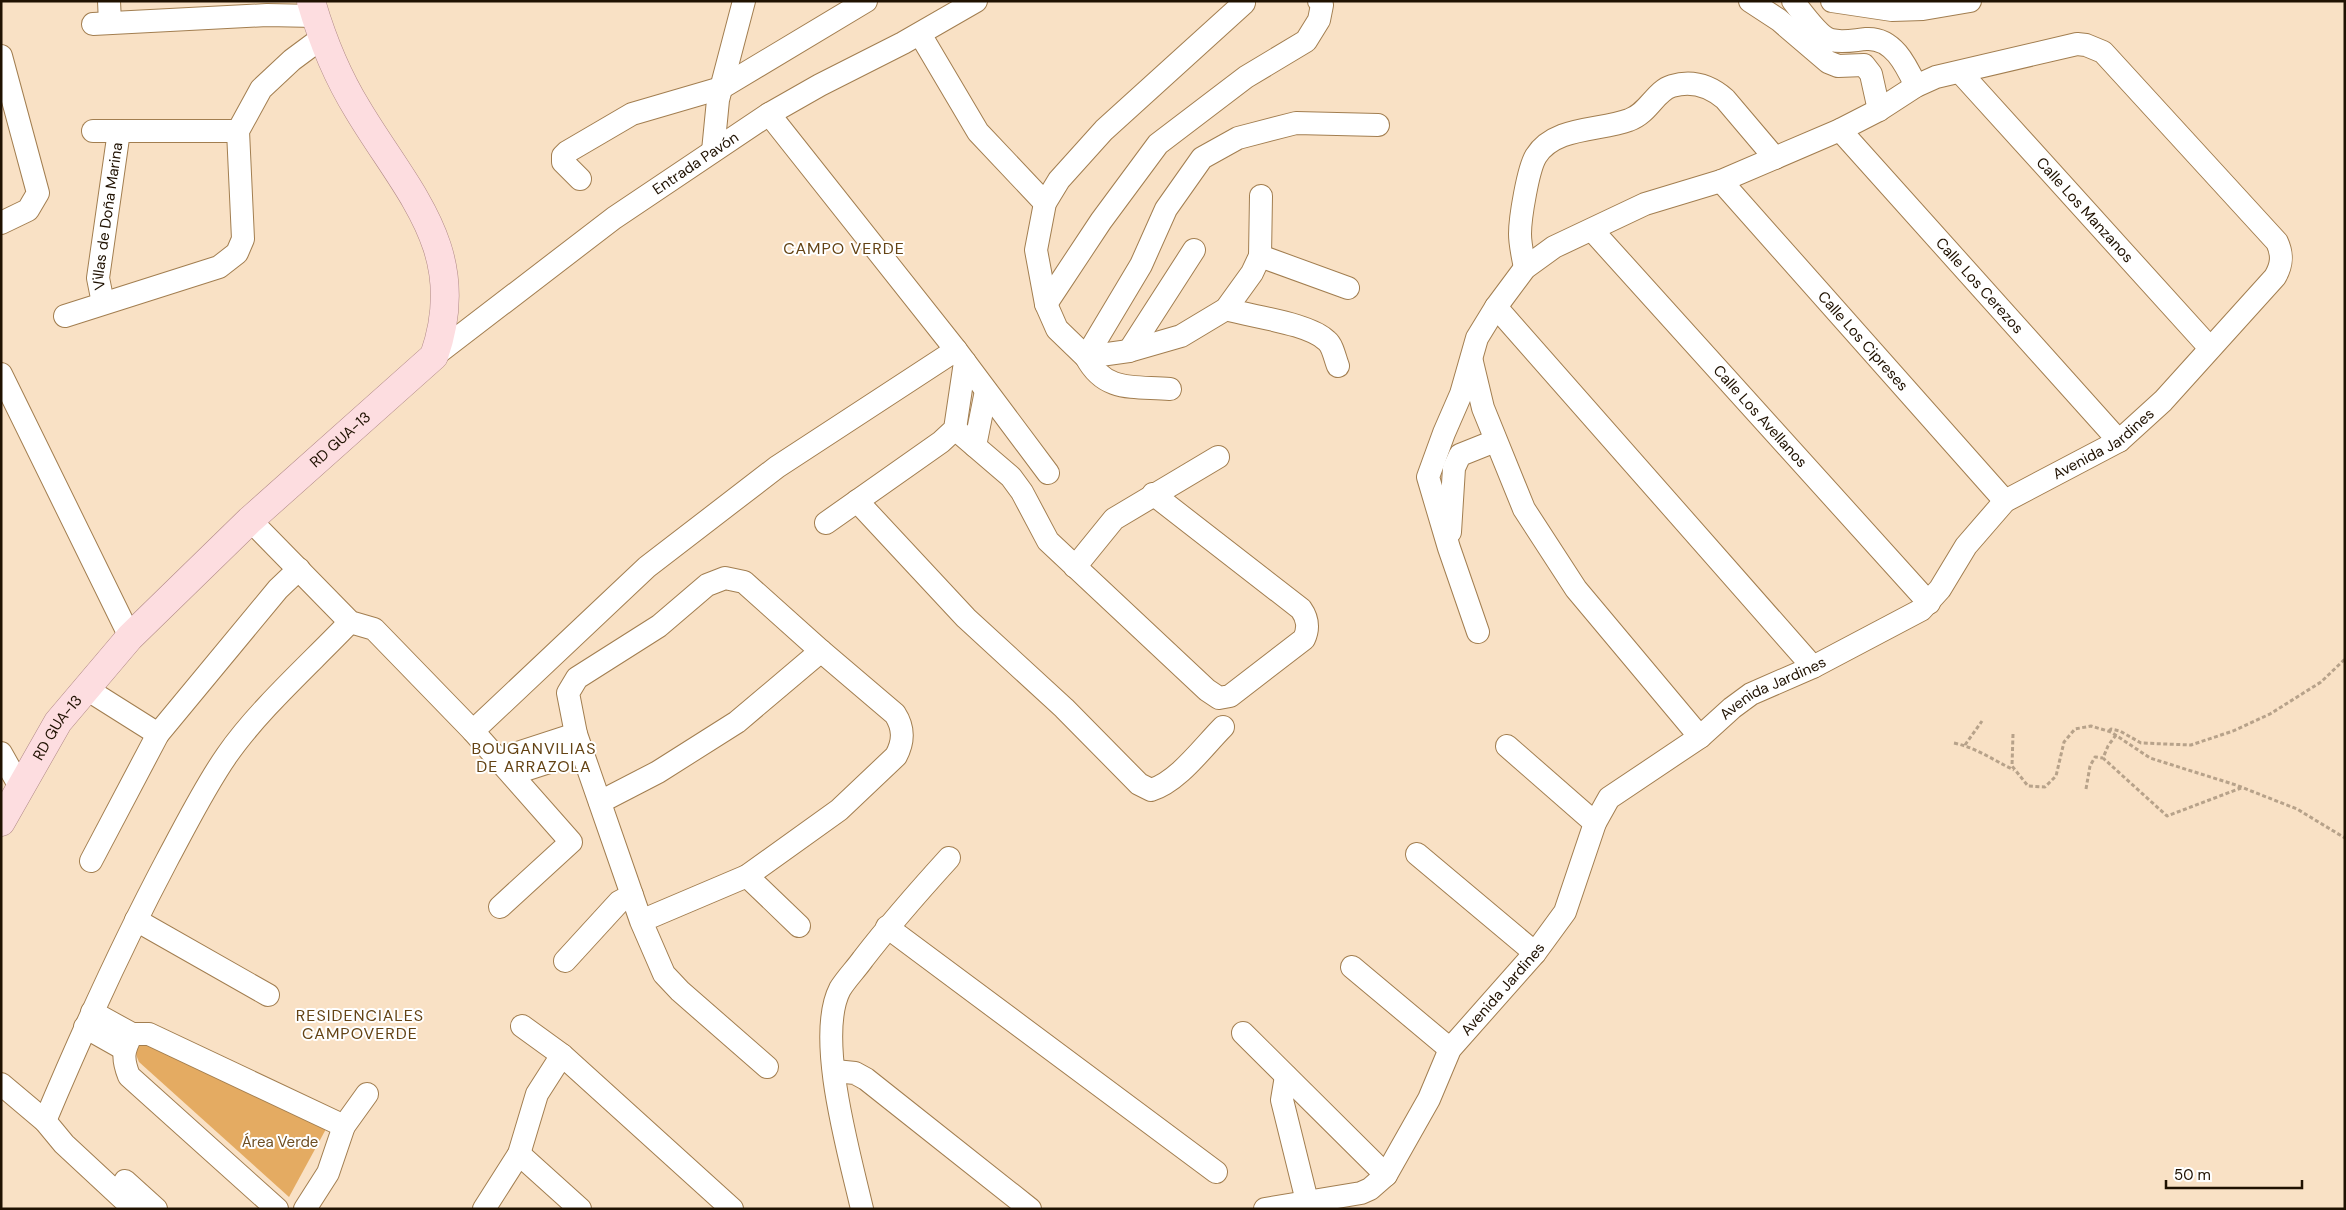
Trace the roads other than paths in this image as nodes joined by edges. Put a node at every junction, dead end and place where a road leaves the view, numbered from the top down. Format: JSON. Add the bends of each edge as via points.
{"nodes":[{"id":1,"x":109,"y":1,"type":"edge"},
{"id":2,"x":744,"y":1,"type":"edge"},
{"id":3,"x":866,"y":1,"type":"edge"},
{"id":4,"x":976,"y":1,"type":"edge"},
{"id":5,"x":1319,"y":1,"type":"edge"},
{"id":6,"x":1750,"y":1,"type":"edge"},
{"id":7,"x":1793,"y":1,"type":"edge"},
{"id":8,"x":1816,"y":1,"type":"edge"},
{"id":9,"x":1832,"y":1,"type":"edge"},
{"id":10,"x":1970,"y":1,"type":"edge"},
{"id":11,"x":1245,"y":2,"type":"edge"},
{"id":12,"x":267,"y":8,"type":"edge"},
{"id":13,"x":181,"y":10,"type":"edge"},
{"id":14,"x":144,"y":11,"type":"edge"},
{"id":15,"x":1778,"y":11,"type":"edge"},
{"id":16,"x":317,"y":18,"type":"edge"},
{"id":17,"x":1811,"y":23,"type":"junction"},
{"id":18,"x":920,"y":34,"type":"junction"},
{"id":19,"x":1,"y":56,"type":"edge"},
{"id":20,"x":1960,"y":72,"type":"junction"},
{"id":21,"x":1916,"y":86,"type":"junction"},
{"id":22,"x":722,"y":88,"type":"junction"},
{"id":23,"x":1887,"y":105,"type":"junction"},
{"id":24,"x":769,"y":114,"type":"junction"},
{"id":25,"x":1378,"y":125,"type":"dead end"},
{"id":26,"x":94,"y":130,"type":"dead end"},
{"id":27,"x":1840,"y":130,"type":"junction"},
{"id":28,"x":119,"y":131,"type":"junction"},
{"id":29,"x":238,"y":131,"type":"junction"},
{"id":30,"x":713,"y":151,"type":"junction"},
{"id":31,"x":1775,"y":158,"type":"junction"},
{"id":32,"x":580,"y":179,"type":"dead end"},
{"id":33,"x":1721,"y":182,"type":"junction"},
{"id":34,"x":1261,"y":196,"type":"dead end"},
{"id":35,"x":1045,"y":203,"type":"junction"},
{"id":36,"x":1,"y":222,"type":"edge"},
{"id":37,"x":1592,"y":230,"type":"junction"},
{"id":38,"x":1194,"y":250,"type":"dead end"},
{"id":39,"x":1260,"y":256,"type":"junction"},
{"id":40,"x":1525,"y":268,"type":"junction"},
{"id":41,"x":1348,"y":288,"type":"dead end"},
{"id":42,"x":103,"y":303,"type":"junction"},
{"id":43,"x":1046,"y":304,"type":"junction"},
{"id":44,"x":1496,"y":307,"type":"junction"},
{"id":45,"x":1226,"y":309,"type":"junction"},
{"id":46,"x":65,"y":316,"type":"dead end"},
{"id":47,"x":2210,"y":348,"type":"junction"},
{"id":48,"x":1129,"y":351,"type":"junction"},
{"id":49,"x":434,"y":356,"type":"junction"},
{"id":50,"x":960,"y":356,"type":"junction"},
{"id":51,"x":1086,"y":357,"type":"junction"},
{"id":52,"x":1471,"y":360,"type":"junction"},
{"id":53,"x":1338,"y":366,"type":"dead end"},
{"id":54,"x":1,"y":374,"type":"edge"},
{"id":55,"x":1170,"y":389,"type":"dead end"},
{"id":56,"x":986,"y":392,"type":"junction"},
{"id":57,"x":955,"y":429,"type":"junction"},
{"id":58,"x":1495,"y":441,"type":"junction"},
{"id":59,"x":2119,"y":441,"type":"junction"},
{"id":60,"x":975,"y":446,"type":"junction"},
{"id":61,"x":1218,"y":457,"type":"dead end"},
{"id":62,"x":1048,"y":473,"type":"dead end"},
{"id":63,"x":1154,"y":494,"type":"junction"},
{"id":64,"x":857,"y":501,"type":"junction"},
{"id":65,"x":2005,"y":501,"type":"junction"},
{"id":66,"x":250,"y":520,"type":"junction"},
{"id":67,"x":826,"y":523,"type":"dead end"},
{"id":68,"x":1449,"y":548,"type":"junction"},
{"id":69,"x":1075,"y":566,"type":"junction"},
{"id":70,"x":298,"y":569,"type":"junction"},
{"id":71,"x":1929,"y":603,"type":"junction"},
{"id":72,"x":350,"y":622,"type":"junction"},
{"id":73,"x":1478,"y":632,"type":"dead end"},
{"id":74,"x":130,"y":637,"type":"junction"},
{"id":75,"x":821,"y":652,"type":"junction"},
{"id":76,"x":1813,"y":667,"type":"junction"},
{"id":77,"x":86,"y":688,"type":"junction"},
{"id":78,"x":1223,"y":726,"type":"dead end"},
{"id":79,"x":473,"y":732,"type":"junction"},
{"id":80,"x":158,"y":734,"type":"junction"},
{"id":81,"x":1700,"y":736,"type":"junction"},
{"id":82,"x":580,"y":742,"type":"junction"},
{"id":83,"x":1507,"y":746,"type":"dead end"},
{"id":84,"x":1,"y":753,"type":"edge"},
{"id":85,"x":505,"y":767,"type":"junction"},
{"id":86,"x":20,"y":787,"type":"junction"},
{"id":87,"x":600,"y":802,"type":"junction"},
{"id":88,"x":1,"y":822,"type":"edge"},
{"id":89,"x":1595,"y":823,"type":"junction"},
{"id":90,"x":1417,"y":854,"type":"dead end"},
{"id":91,"x":949,"y":858,"type":"dead end"},
{"id":92,"x":91,"y":861,"type":"dead end"},
{"id":93,"x":747,"y":876,"type":"junction"},
{"id":94,"x":632,"y":895,"type":"junction"},
{"id":95,"x":500,"y":907,"type":"dead end"},
{"id":96,"x":136,"y":920,"type":"junction"},
{"id":97,"x":641,"y":921,"type":"junction"},
{"id":98,"x":799,"y":926,"type":"dead end"},
{"id":99,"x":887,"y":927,"type":"junction"},
{"id":100,"x":1534,"y":953,"type":"junction"},
{"id":101,"x":565,"y":961,"type":"dead end"},
{"id":102,"x":1352,"y":967,"type":"dead end"},
{"id":103,"x":268,"y":995,"type":"dead end"},
{"id":104,"x":88,"y":1019,"type":"junction"},
{"id":105,"x":522,"y":1026,"type":"dead end"},
{"id":106,"x":1244,"y":1034,"type":"dead end"},
{"id":107,"x":128,"y":1041,"type":"junction"},
{"id":108,"x":1450,"y":1049,"type":"junction"},
{"id":109,"x":562,"y":1055,"type":"junction"},
{"id":110,"x":768,"y":1067,"type":"dead end"},
{"id":111,"x":835,"y":1072,"type":"junction"},
{"id":112,"x":1286,"y":1076,"type":"junction"},
{"id":113,"x":1,"y":1084,"type":"edge"},
{"id":114,"x":367,"y":1094,"type":"dead end"},
{"id":115,"x":45,"y":1121,"type":"junction"},
{"id":116,"x":344,"y":1126,"type":"junction"},
{"id":117,"x":518,"y":1154,"type":"junction"},
{"id":118,"x":1216,"y":1172,"type":"dead end"},
{"id":119,"x":1386,"y":1175,"type":"junction"},
{"id":120,"x":1307,"y":1201,"type":"junction"},
{"id":121,"x":134,"y":1209,"type":"edge"},
{"id":122,"x":156,"y":1209,"type":"edge"},
{"id":123,"x":277,"y":1209,"type":"edge"},
{"id":124,"x":305,"y":1209,"type":"edge"},
{"id":125,"x":484,"y":1209,"type":"edge"},
{"id":126,"x":580,"y":1209,"type":"edge"},
{"id":127,"x":732,"y":1209,"type":"edge"},
{"id":128,"x":862,"y":1209,"type":"edge"},
{"id":129,"x":1030,"y":1209,"type":"edge"},
{"id":130,"x":1265,"y":1209,"type":"edge"}],
"edges":[{"from":1,"to":14,"type":"street","via":[[101,24]]},
{"from":2,"to":22,"type":"street"},
{"from":3,"to":22,"type":"street"},
{"from":4,"to":18,"type":"street","name":"Entrada Pavón"},
{"from":5,"to":43,"type":"street","via":[[1322,6],[1319,20],[1306,41],[1246,77],[1158,144],[1101,221]]},
{"from":6,"to":15,"type":"street"},
{"from":7,"to":17,"type":"street"},
{"from":8,"to":17,"type":"street"},
{"from":9,"to":10,"type":"street","via":[[1892,10],[1923,9]]},
{"from":11,"to":35,"type":"street","via":[[1104,130],[1059,180]]},
{"from":12,"to":13,"type":"street"},
{"from":12,"to":16,"type":"street"},
{"from":13,"to":14,"type":"street"},
{"from":15,"to":23,"type":"street","via":[[1820,56],[1838,66],[1864,65]]},
{"from":16,"to":29,"type":"street","via":[[292,60],[261,89]]},
{"from":16,"to":49,"type":"main road","name":"RD GUA-13","via":[[342,82],[419,202],[435,242],[445,302],[442,334]]},
{"from":17,"to":21,"type":"street","via":[[1829,40],[1884,41],[1905,63]]},
{"from":18,"to":24,"type":"street","name":"Entrada Pavón"},
{"from":18,"to":35,"type":"street","via":[[978,132]]},
{"from":19,"to":36,"type":"street","via":[[38,193],[28,210]]},
{"from":20,"to":21,"type":"street"},
{"from":20,"to":47,"type":"street","name":"Calle Los Manzanos"},
{"from":20,"to":47,"type":"street","name":"Avenida Jardines","via":[[2068,45],[2095,48],[2110,60],[2260,222],[2277,242],[2282,256],[2279,271]]},
{"from":21,"to":23,"type":"street"},
{"from":22,"to":30,"type":"street"},
{"from":22,"to":32,"type":"street","via":[[632,114],[567,152],[563,162]]},
{"from":23,"to":27,"type":"street"},
{"from":24,"to":30,"type":"street","name":"Entrada Pavón"},
{"from":24,"to":50,"type":"street"},
{"from":25,"to":51,"type":"street","via":[[1296,123],[1238,138],[1202,158],[1166,209],[1140,265]]},
{"from":26,"to":28,"type":"street","name":"Villas de Doña Marina"},
{"from":27,"to":31,"type":"street"},
{"from":27,"to":59,"type":"street","name":"Calle Los Cerezos"},
{"from":28,"to":29,"type":"street","name":"Villas de Doña Marina"},
{"from":28,"to":42,"type":"street","name":"Villas de Doña Marina","via":[[98,278]]},
{"from":29,"to":42,"type":"street","name":"Villas de Doña Marina","via":[[243,239],[237,253],[219,267]]},
{"from":30,"to":49,"type":"street","name":"Entrada Pavón","via":[[614,218]]},
{"from":31,"to":33,"type":"street"},
{"from":31,"to":40,"type":"street","via":[[1716,91],[1695,84],[1662,90],[1649,107],[1632,119],[1559,137],[1543,148],[1532,164],[1520,234]]},
{"from":33,"to":37,"type":"street","via":[[1645,204]]},
{"from":33,"to":65,"type":"street","name":"Calle Los Cipreses"},
{"from":34,"to":39,"type":"street"},
{"from":35,"to":43,"type":"street","via":[[1036,250]]},
{"from":37,"to":40,"type":"street","via":[[1554,247]]},
{"from":37,"to":71,"type":"street","name":"Calle Los Avellanos"},
{"from":38,"to":48,"type":"street"},
{"from":39,"to":41,"type":"street"},
{"from":39,"to":45,"type":"street"},
{"from":40,"to":44,"type":"street"},
{"from":42,"to":46,"type":"street","name":"Villas de Doña Marina"},
{"from":43,"to":51,"type":"street","via":[[1057,329]]},
{"from":44,"to":52,"type":"street","via":[[1477,338]]},
{"from":44,"to":76,"type":"street"},
{"from":45,"to":48,"type":"street","via":[[1181,336]]},
{"from":45,"to":53,"type":"street","via":[[1320,335],[1329,342]]},
{"from":47,"to":59,"type":"street","name":"Avenida Jardines","via":[[2163,401]]},
{"from":48,"to":51,"type":"street"},
{"from":49,"to":66,"type":"main road","name":"RD GUA-13"},
{"from":50,"to":56,"type":"street"},
{"from":50,"to":57,"type":"street"},
{"from":50,"to":79,"type":"street","via":[[777,467],[647,567]]},
{"from":51,"to":55,"type":"street","via":[[1103,379],[1117,385]]},
{"from":52,"to":58,"type":"street"},
{"from":52,"to":68,"type":"street","via":[[1462,394],[1440,441],[1428,477]]},
{"from":54,"to":74,"type":"street"},
{"from":56,"to":60,"type":"street"},
{"from":56,"to":62,"type":"street"},
{"from":57,"to":60,"type":"street"},
{"from":57,"to":64,"type":"street"},
{"from":58,"to":68,"type":"street","via":[[1460,455],[1454,468]]},
{"from":58,"to":81,"type":"street","via":[[1524,509],[1576,589]]},
{"from":59,"to":65,"type":"street","name":"Avenida Jardines"},
{"from":60,"to":69,"type":"street","via":[[1011,477],[1048,541]]},
{"from":61,"to":63,"type":"street"},
{"from":63,"to":69,"type":"street","via":[[1114,519]]},
{"from":63,"to":69,"type":"street","via":[[1301,609],[1306,618],[1304,639],[1238,690],[1224,698],[1214,696]]},
{"from":64,"to":67,"type":"street"},
{"from":64,"to":78,"type":"street","via":[[966,618],[1064,708],[1139,784],[1151,790],[1162,787]]},
{"from":65,"to":71,"type":"street","name":"Avenida Jardines","via":[[1966,546]]},
{"from":66,"to":70,"type":"street"},
{"from":66,"to":74,"type":"main road","name":"RD GUA-13"},
{"from":68,"to":73,"type":"street"},
{"from":70,"to":72,"type":"street"},
{"from":70,"to":80,"type":"street"},
{"from":71,"to":76,"type":"street","name":"Avenida Jardines"},
{"from":72,"to":79,"type":"street","via":[[374,629]]},
{"from":72,"to":96,"type":"street","via":[[249,727],[227,755],[195,807]]},
{"from":74,"to":77,"type":"main road","name":"RD GUA-13"},
{"from":75,"to":82,"type":"street","via":[[744,582],[725,578],[707,585],[659,626],[577,678],[568,693]]},
{"from":75,"to":87,"type":"street","via":[[737,722],[658,772]]},
{"from":75,"to":93,"type":"street","via":[[895,714],[902,727],[900,749],[839,810]]},
{"from":76,"to":81,"type":"street","name":"Avenida Jardines","via":[[1751,694]]},
{"from":77,"to":80,"type":"street"},
{"from":77,"to":86,"type":"main road","name":"RD GUA-13","via":[[58,722]]},
{"from":79,"to":85,"type":"street"},
{"from":80,"to":92,"type":"street"},
{"from":81,"to":89,"type":"street","name":"Avenida Jardines","via":[[1610,798]]},
{"from":82,"to":85,"type":"street"},
{"from":82,"to":87,"type":"street"},
{"from":83,"to":89,"type":"street"},
{"from":84,"to":86,"type":"street"},
{"from":85,"to":95,"type":"street","via":[[571,842]]},
{"from":86,"to":88,"type":"main road","name":"RD GUA-13"},
{"from":87,"to":94,"type":"street"},
{"from":89,"to":100,"type":"street","name":"Avenida Jardines","via":[[1565,912]]},
{"from":90,"to":100,"type":"street"},
{"from":91,"to":99,"type":"street"},
{"from":93,"to":97,"type":"street"},
{"from":93,"to":98,"type":"street"},
{"from":94,"to":97,"type":"street"},
{"from":94,"to":101,"type":"street","via":[[619,902]]},
{"from":96,"to":103,"type":"street"},
{"from":96,"to":104,"type":"street"},
{"from":97,"to":110,"type":"street","via":[[664,974]]},
{"from":99,"to":111,"type":"street","via":[[840,990],[832,1016],[830,1044]]},
{"from":99,"to":118,"type":"street"},
{"from":100,"to":108,"type":"street","name":"Avenida Jardines"},
{"from":102,"to":108,"type":"street"},
{"from":104,"to":107,"type":"street"},
{"from":104,"to":115,"type":"street"},
{"from":105,"to":109,"type":"street"},
{"from":106,"to":112,"type":"street"},
{"from":107,"to":116,"type":"street","via":[[148,1034]]},
{"from":107,"to":123,"type":"street","via":[[125,1065],[129,1076]]},
{"from":108,"to":119,"type":"street","name":"Avenida Jardines","via":[[1429,1099]]},
{"from":109,"to":117,"type":"street","via":[[537,1094]]},
{"from":109,"to":127,"type":"street"},
{"from":111,"to":128,"type":"street","via":[[839,1106]]},
{"from":111,"to":129,"type":"street","via":[[854,1073],[866,1079]]},
{"from":112,"to":119,"type":"street"},
{"from":112,"to":120,"type":"street","via":[[1282,1100]]},
{"from":113,"to":115,"type":"street"},
{"from":114,"to":116,"type":"street"},
{"from":115,"to":121,"type":"street","via":[[64,1144]]},
{"from":115,"to":122,"type":"street","via":[[74,1134]]},
{"from":116,"to":124,"type":"street","via":[[328,1173]]},
{"from":117,"to":125,"type":"street"},
{"from":117,"to":126,"type":"street"},
{"from":119,"to":120,"type":"street","name":"Avenida Jardines","via":[[1370,1189]]},
{"from":120,"to":130,"type":"street","name":"Avenida Jardines"}]}
